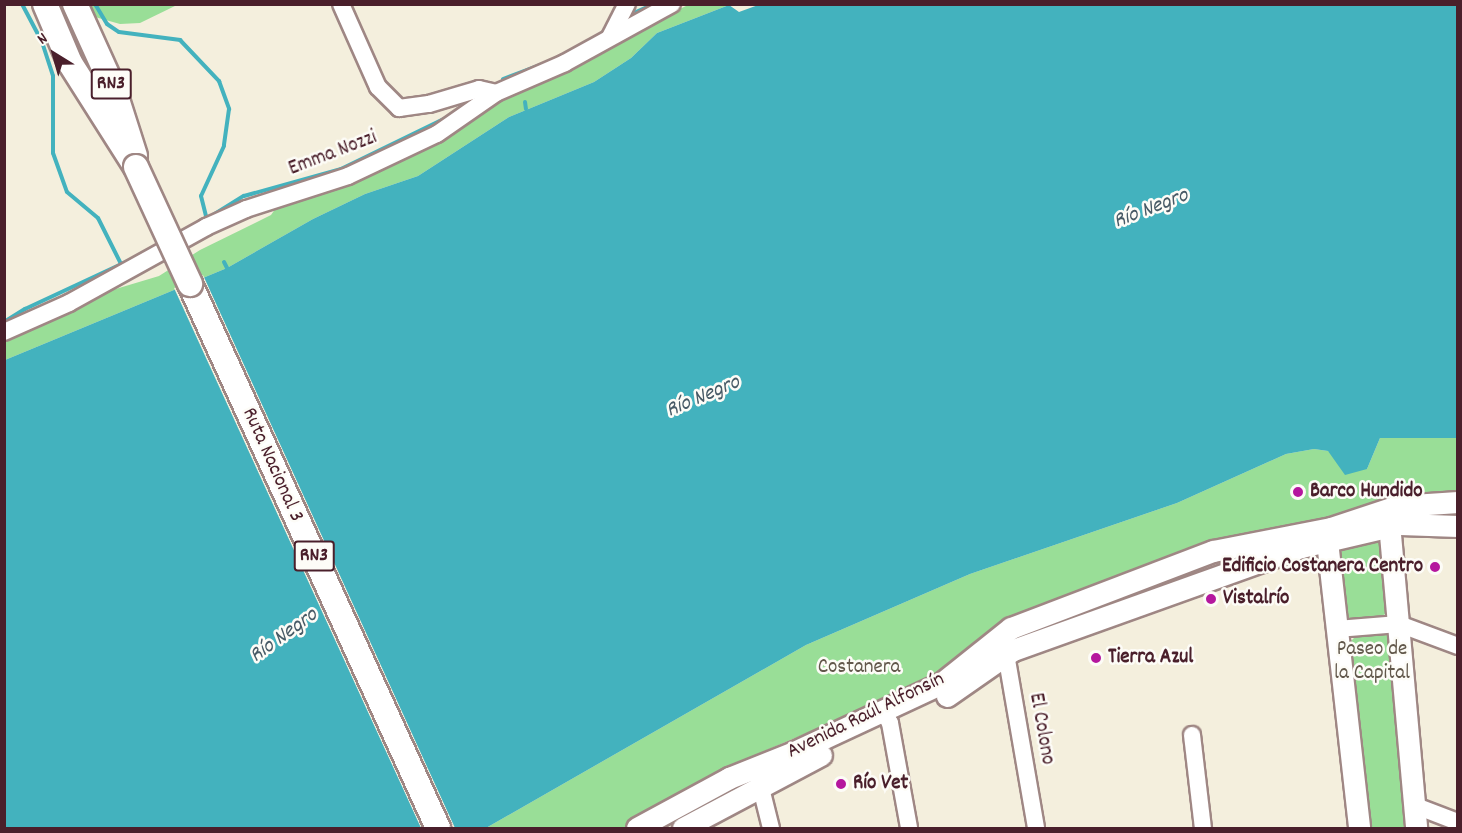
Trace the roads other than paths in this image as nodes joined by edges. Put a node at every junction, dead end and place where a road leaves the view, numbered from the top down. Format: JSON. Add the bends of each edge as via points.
{"nodes":[{"id":1,"x":45,"y":4,"type":"edge"},
{"id":2,"x":75,"y":4,"type":"edge"},
{"id":3,"x":341,"y":4,"type":"edge"},
{"id":4,"x":627,"y":4,"type":"edge"},
{"id":5,"x":672,"y":4,"type":"edge"},
{"id":6,"x":610,"y":37,"type":"junction"},
{"id":7,"x":496,"y":93,"type":"junction"},
{"id":8,"x":136,"y":167,"type":"junction"},
{"id":9,"x":4,"y":332,"type":"edge"},
{"id":10,"x":1458,"y":502,"type":"edge"},
{"id":11,"x":1388,"y":517,"type":"junction"},
{"id":12,"x":1458,"y":526,"type":"edge"},
{"id":13,"x":1329,"y":535,"type":"junction"},
{"id":14,"x":1399,"y":624,"type":"junction"},
{"id":15,"x":1337,"y":629,"type":"junction"},
{"id":16,"x":1458,"y":646,"type":"edge"},
{"id":17,"x":1000,"y":648,"type":"junction"},
{"id":18,"x":887,"y":717,"type":"junction"},
{"id":19,"x":1192,"y":735,"type":"dead end"},
{"id":20,"x":758,"y":776,"type":"junction"},
{"id":21,"x":1416,"y":806,"type":"junction"},
{"id":22,"x":1458,"y":822,"type":"edge"},
{"id":23,"x":438,"y":828,"type":"edge"},
{"id":24,"x":638,"y":828,"type":"edge"},
{"id":25,"x":682,"y":828,"type":"edge"},
{"id":26,"x":771,"y":828,"type":"edge"},
{"id":27,"x":909,"y":828,"type":"edge"},
{"id":28,"x":1036,"y":828,"type":"edge"},
{"id":29,"x":1203,"y":828,"type":"edge"},
{"id":30,"x":1359,"y":828,"type":"edge"},
{"id":31,"x":1416,"y":828,"type":"edge"}],
"edges":[{"from":1,"to":8,"type":"highway","number":"RN3","via":[[70,63]]},
{"from":2,"to":8,"type":"highway","number":"RN3","via":[[134,143]]},
{"from":3,"to":7,"type":"street","via":[[378,87],[399,108],[429,104],[479,88]]},
{"from":4,"to":6,"type":"street"},
{"from":5,"to":6,"type":"street","name":"Emma Nozzi"},
{"from":6,"to":7,"type":"street","name":"Emma Nozzi","via":[[565,63]]},
{"from":7,"to":9,"type":"street","name":"Emma Nozzi","via":[[436,134],[354,173],[246,209],[206,227],[69,303]]},
{"from":8,"to":23,"type":"highway","name":"Ruta Nacional 3","number":"RN3","bridge":true},
{"from":10,"to":11,"type":"main road","via":[[1419,502]]},
{"from":11,"to":12,"type":"main road"},
{"from":11,"to":13,"type":"main road","name":"Avenida Raúl Alfonsín"},
{"from":11,"to":14,"type":"main road"},
{"from":13,"to":15,"type":"main road"},
{"from":13,"to":17,"type":"main road","name":"Avenida Raúl Alfonsín","via":[[1213,551],[1011,628]]},
{"from":14,"to":15,"type":"street"},
{"from":14,"to":16,"type":"street"},
{"from":14,"to":21,"type":"main road"},
{"from":15,"to":30,"type":"main road"},
{"from":17,"to":18,"type":"main road","name":"Avenida Raúl Alfonsín"},
{"from":17,"to":28,"type":"street","name":"El Colono"},
{"from":18,"to":20,"type":"main road","name":"Avenida Raúl Alfonsín"},
{"from":18,"to":27,"type":"street"},
{"from":19,"to":29,"type":"street"},
{"from":20,"to":24,"type":"main road","name":"Avenida Raúl Alfonsín"},
{"from":20,"to":25,"type":"main road","name":"Avenida Raúl Alfonsín"},
{"from":20,"to":26,"type":"street"},
{"from":21,"to":22,"type":"street"},
{"from":21,"to":31,"type":"main road"}]}
